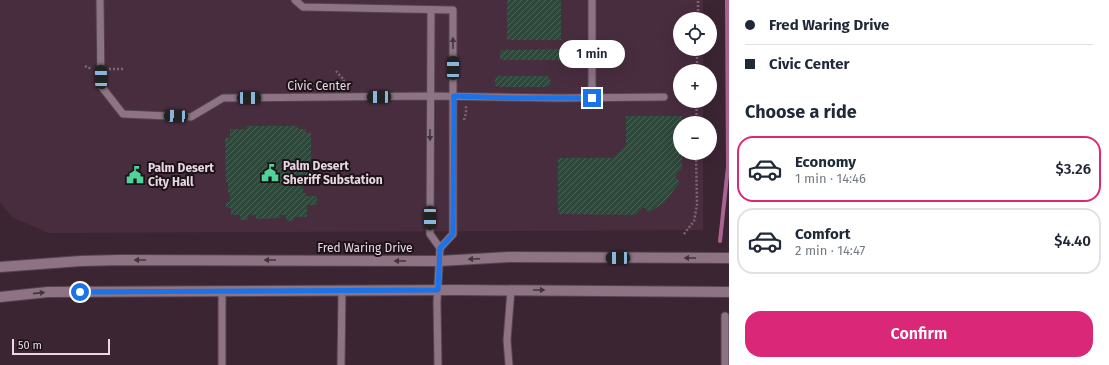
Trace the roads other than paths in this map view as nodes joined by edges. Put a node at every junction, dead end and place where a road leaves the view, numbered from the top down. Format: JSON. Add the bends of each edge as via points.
{"nodes":[{"id":1,"x":100,"y":0,"type":"edge"},
{"id":2,"x":295,"y":0,"type":"edge"},
{"id":3,"x":592,"y":0,"type":"edge"},
{"id":4,"x":431,"y":10,"type":"junction"},
{"id":5,"x":430,"y":96,"type":"junction"},
{"id":6,"x":454,"y":96,"type":"junction"},
{"id":7,"x":664,"y":97,"type":"dead end"},
{"id":8,"x":592,"y":98,"type":"junction"},
{"id":9,"x":440,"y":248,"type":"junction"},
{"id":10,"x":729,"y":258,"type":"edge"},
{"id":11,"x":439,"y":261,"type":"junction"},
{"id":12,"x":0,"y":267,"type":"edge"},
{"id":13,"x":438,"y":290,"type":"junction"},
{"id":14,"x":511,"y":290,"type":"junction"},
{"id":15,"x":222,"y":291,"type":"junction"},
{"id":16,"x":342,"y":291,"type":"junction"},
{"id":17,"x":729,"y":292,"type":"edge"},
{"id":18,"x":0,"y":297,"type":"edge"},
{"id":19,"x":725,"y":316,"type":"dead end"},
{"id":20,"x":222,"y":365,"type":"edge"},
{"id":21,"x":341,"y":365,"type":"edge"},
{"id":22,"x":438,"y":365,"type":"edge"},
{"id":23,"x":508,"y":365,"type":"edge"},
{"id":24,"x":725,"y":365,"type":"edge"}],
"edges":[{"from":1,"to":5,"type":"lane","name":"Civic Center","via":[[101,86],[123,114],[191,117],[223,98]]},
{"from":2,"to":4,"type":"lane","via":[[303,7]]},
{"from":3,"to":8,"type":"lane"},
{"from":4,"to":5,"type":"lane"},
{"from":6,"to":4,"type":"lane","one_way":true,"via":[[453,10]]},
{"from":5,"to":6,"type":"lane","name":"Civic Center"},
{"from":5,"to":9,"type":"lane","one_way":true,"via":[[430,234]]},
{"from":6,"to":8,"type":"lane","name":"Civic Center"},
{"from":6,"to":9,"type":"lane","via":[[453,234]]},
{"from":7,"to":8,"type":"lane","name":"Civic Center"},
{"from":9,"to":11,"type":"lane"},
{"from":10,"to":11,"type":"main road","name":"Fred Waring Drive","one_way":true,"via":[[509,257]]},
{"from":11,"to":12,"type":"main road","name":"Fred Waring Drive","one_way":true,"via":[[120,260]]},
{"from":11,"to":13,"type":"lane"},
{"from":13,"to":14,"type":"main road"},
{"from":13,"to":16,"type":"main road"},
{"from":13,"to":22,"type":"lane"},
{"from":14,"to":17,"type":"main road","one_way":true},
{"from":14,"to":23,"type":"lane"},
{"from":15,"to":16,"type":"main road"},
{"from":18,"to":15,"type":"main road","one_way":true,"via":[[48,292]]},
{"from":15,"to":20,"type":"lane"},
{"from":16,"to":21,"type":"lane"},
{"from":19,"to":24,"type":"lane"}]}
